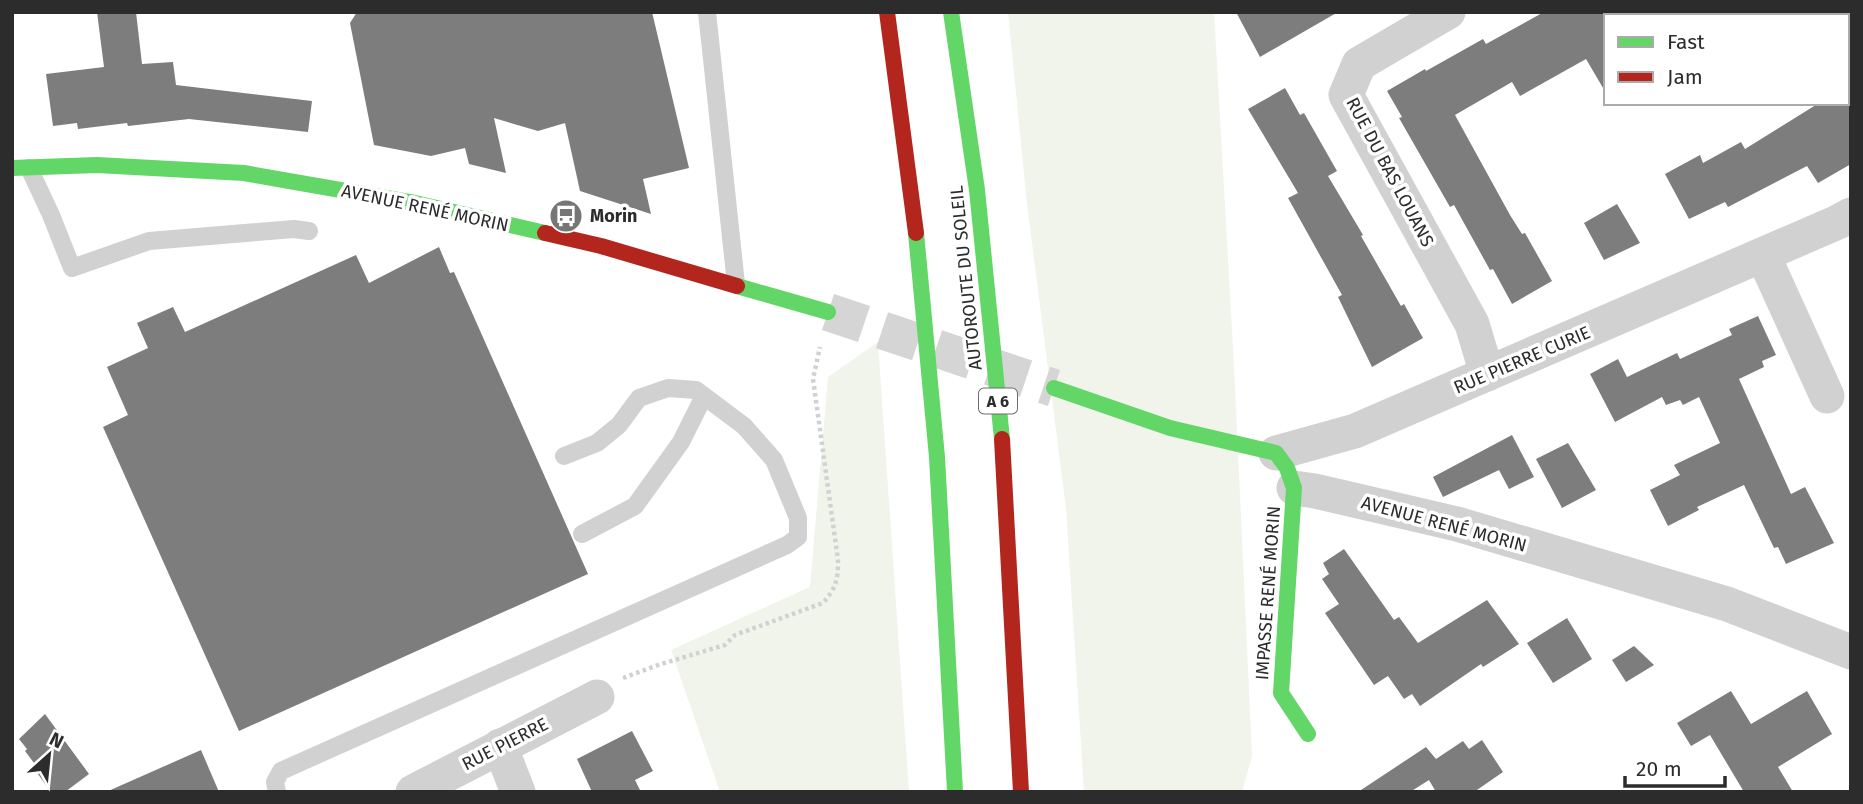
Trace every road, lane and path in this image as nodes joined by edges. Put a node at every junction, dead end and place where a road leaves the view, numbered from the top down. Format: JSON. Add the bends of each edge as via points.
{"nodes":[{"id":1,"x":707,"y":12,"type":"edge"},
{"id":2,"x":887,"y":12,"type":"edge"},
{"id":3,"x":951,"y":12,"type":"edge"},
{"id":4,"x":1448,"y":12,"type":"edge"},
{"id":5,"x":21,"y":168,"type":"edge"},
{"id":6,"x":1844,"y":218,"type":"edge"},
{"id":7,"x":309,"y":232,"type":"dead end"},
{"id":8,"x":1763,"y":255,"type":"junction"},
{"id":9,"x":736,"y":285,"type":"junction"},
{"id":10,"x":828,"y":312,"type":"tunnel mouth"},
{"id":11,"x":1487,"y":374,"type":"junction"},
{"id":12,"x":1054,"y":388,"type":"tunnel mouth"},
{"id":13,"x":704,"y":396,"type":"junction"},
{"id":14,"x":1827,"y":396,"type":"dead end"},
{"id":15,"x":1276,"y":453,"type":"junction"},
{"id":16,"x":564,"y":456,"type":"dead end"},
{"id":17,"x":1294,"y":488,"type":"junction"},
{"id":18,"x":582,"y":534,"type":"dead end"},
{"id":19,"x":1851,"y":652,"type":"edge"},
{"id":20,"x":597,"y":697,"type":"dead end"},
{"id":21,"x":1308,"y":734,"type":"dead end"},
{"id":22,"x":500,"y":746,"type":"junction"},
{"id":23,"x":278,"y":792,"type":"edge"},
{"id":24,"x":413,"y":792,"type":"edge"},
{"id":25,"x":518,"y":792,"type":"edge"},
{"id":26,"x":956,"y":792,"type":"edge"},
{"id":27,"x":1021,"y":792,"type":"edge"}],
"edges":[{"from":1,"to":9,"type":"lane"},
{"from":2,"to":26,"type":"main road","via":[[937,457]]},
{"from":3,"to":27,"type":"main road","name":"AUTOROUTE DU SOLEIL","number":"A 6","via":[[977,190],[1003,452]]},
{"from":4,"to":11,"type":"street","name":"RUE DU BAS LOUANS","via":[[1359,64],[1346,95],[1472,324]]},
{"from":5,"to":7,"type":"lane","via":[[51,215],[72,268],[149,241],[294,229]]},
{"from":5,"to":9,"type":"main road","name":"AVENUE RENÉ MORIN","via":[[97,166],[244,173],[415,203],[601,246]]},
{"from":6,"to":8,"type":"street","name":"RUE PIERRE CURIE"},
{"from":8,"to":11,"type":"street","name":"RUE PIERRE CURIE"},
{"from":8,"to":14,"type":"street"},
{"from":9,"to":10,"type":"main road","name":"AVENUE RENÉ MORIN"},
{"from":11,"to":15,"type":"street","name":"RUE PIERRE CURIE","via":[[1355,431]]},
{"from":12,"to":15,"type":"main road","via":[[1170,428]]},
{"from":13,"to":16,"type":"lane","via":[[696,390],[668,388],[639,398],[619,425],[597,443]]},
{"from":13,"to":18,"type":"lane","via":[[681,442],[635,506]]},
{"from":13,"to":23,"type":"lane","via":[[744,426],[774,460],[798,518],[797,537],[281,771],[275,782]]},
{"from":15,"to":17,"type":"main road"},
{"from":17,"to":19,"type":"street","name":"AVENUE RENÉ MORIN","via":[[1457,524],[1702,596]]},
{"from":17,"to":21,"type":"main road","name":"IMPASSE RENÉ MORIN","via":[[1281,693]]},
{"from":20,"to":22,"type":"street","name":"RUE PIERRE"},
{"from":22,"to":24,"type":"street","name":"RUE PIERRE"},
{"from":22,"to":25,"type":"street"}]}
